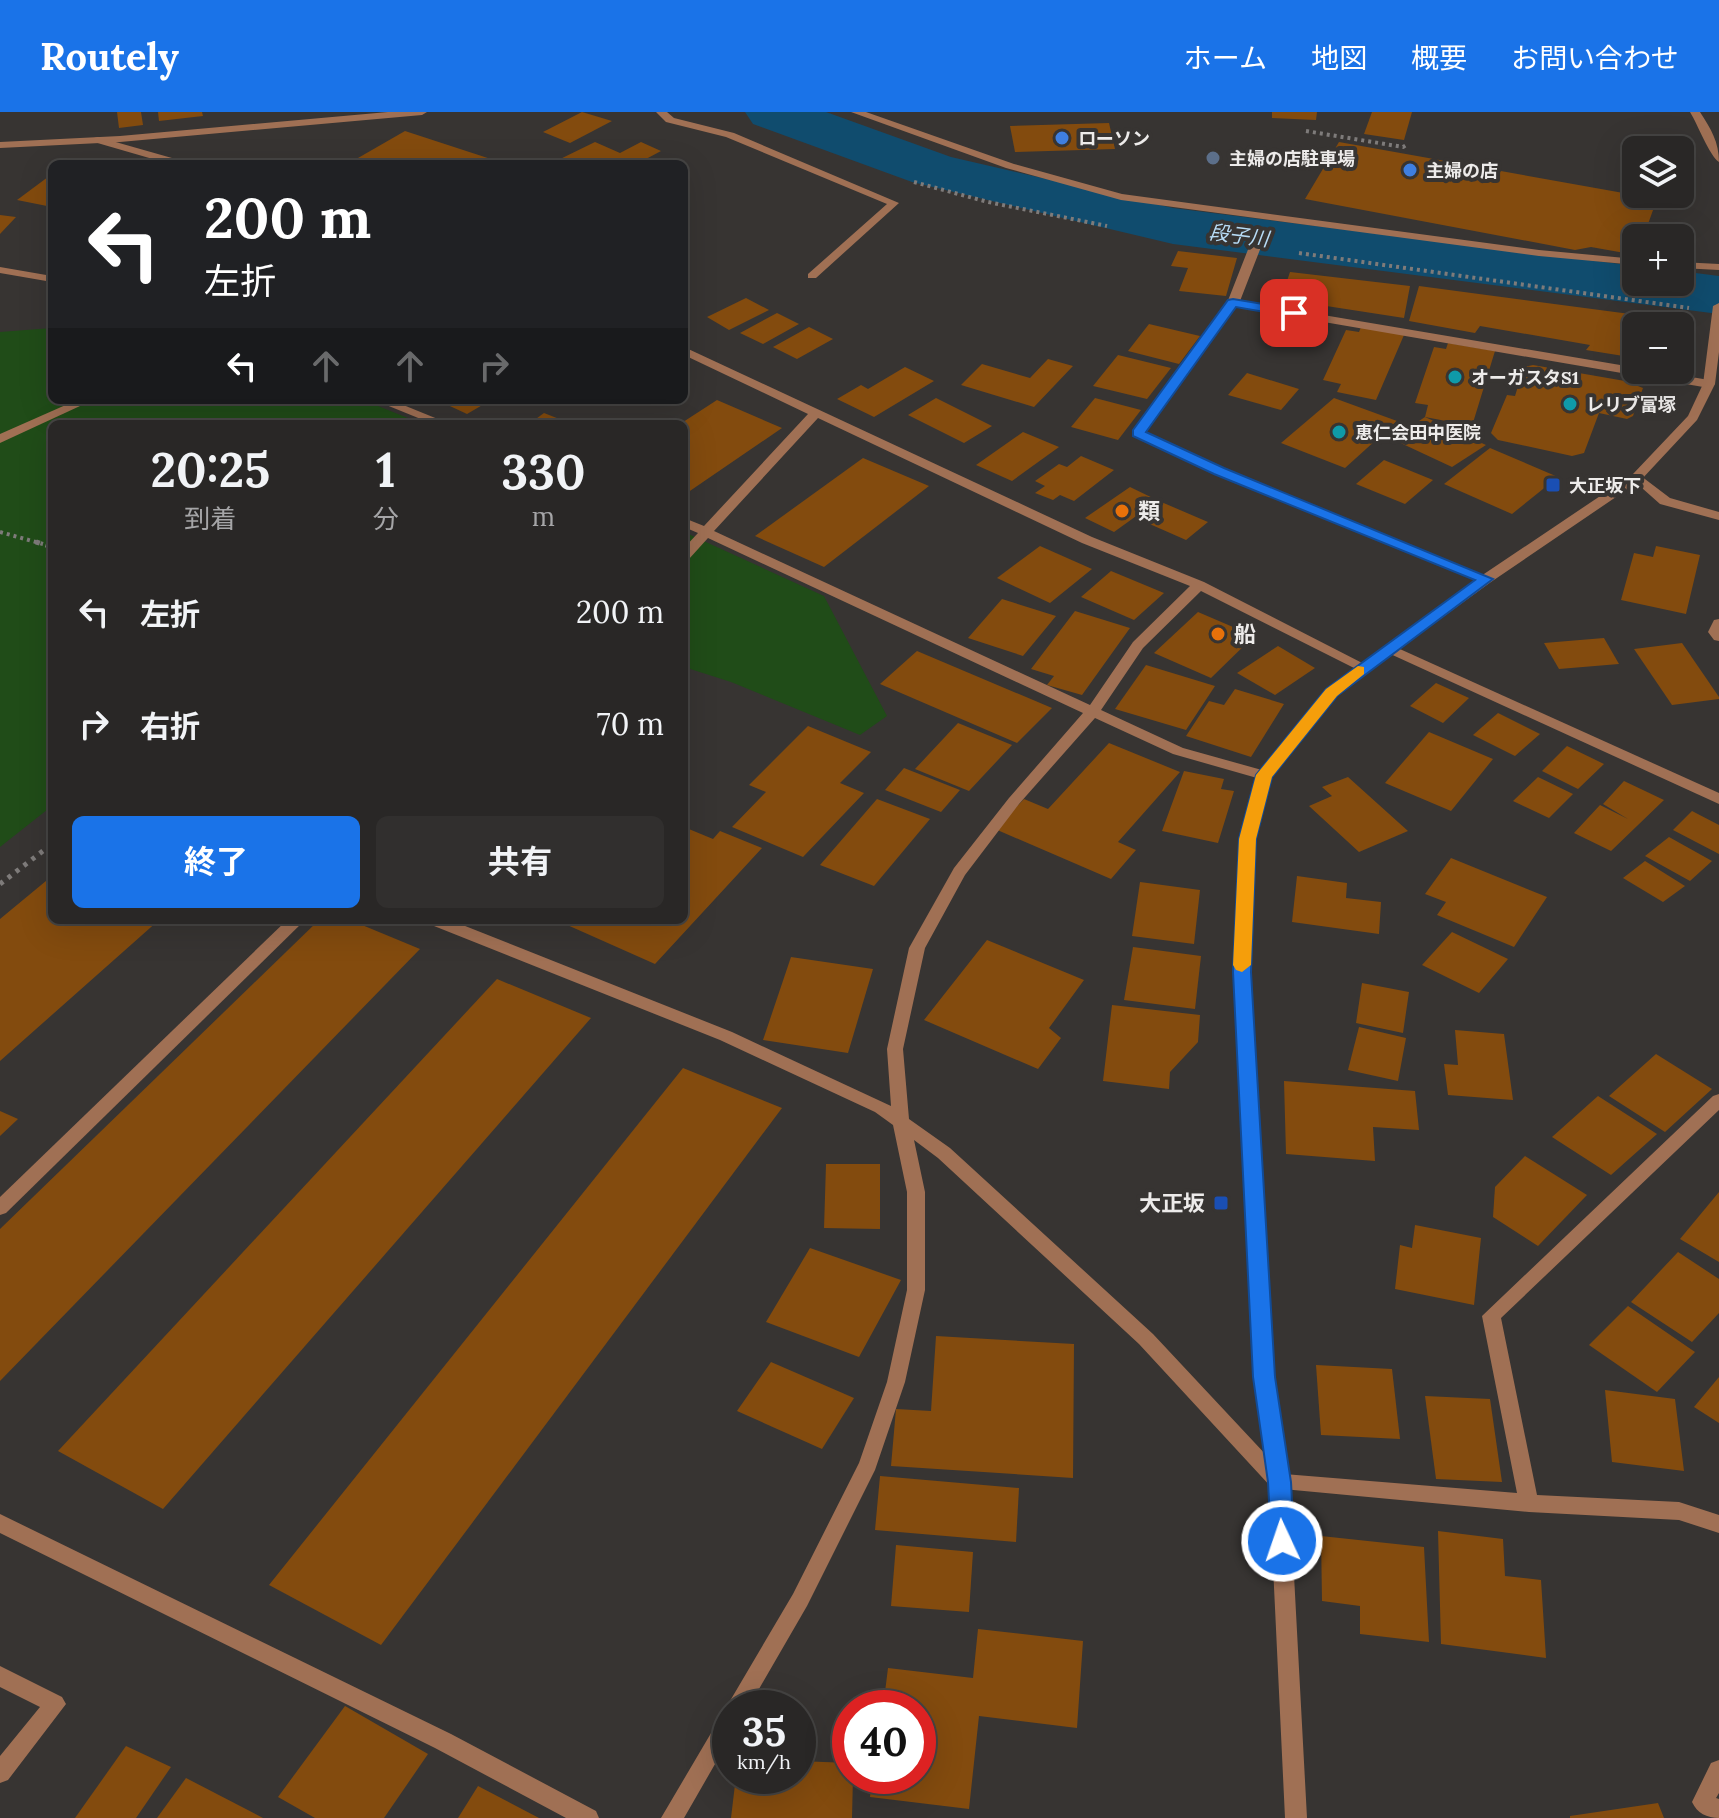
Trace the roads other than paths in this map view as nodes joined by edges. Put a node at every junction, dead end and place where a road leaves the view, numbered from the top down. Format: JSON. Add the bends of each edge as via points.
{"nodes":[{"id":1,"x":422,"y":112,"type":"edge"},
{"id":2,"x":661,"y":112,"type":"edge"},
{"id":3,"x":856,"y":112,"type":"edge"},
{"id":4,"x":1695,"y":112,"type":"edge"},
{"id":5,"x":98,"y":140,"type":"junction"},
{"id":6,"x":0,"y":145,"type":"edge"},
{"id":7,"x":1719,"y":159,"type":"edge"},
{"id":8,"x":168,"y":160,"type":"edge"},
{"id":9,"x":1255,"y":247,"type":"dead end"},
{"id":10,"x":1622,"y":261,"type":"edge"},
{"id":11,"x":1694,"y":266,"type":"edge"},
{"id":12,"x":1719,"y":267,"type":"edge"},
{"id":13,"x":0,"y":270,"type":"edge"},
{"id":14,"x":812,"y":276,"type":"dead end"},
{"id":15,"x":48,"y":278,"type":"edge"},
{"id":16,"x":1233,"y":303,"type":"junction"},
{"id":17,"x":1719,"y":306,"type":"edge"},
{"id":18,"x":1718,"y":312,"type":"edge"},
{"id":19,"x":688,"y":353,"type":"edge"},
{"id":20,"x":1714,"y":373,"type":"edge"},
{"id":21,"x":78,"y":404,"type":"edge"},
{"id":22,"x":391,"y":404,"type":"edge"},
{"id":23,"x":816,"y":413,"type":"junction"},
{"id":24,"x":433,"y":420,"type":"edge"},
{"id":25,"x":0,"y":439,"type":"edge"},
{"id":26,"x":1637,"y":477,"type":"junction"},
{"id":27,"x":1719,"y":516,"type":"edge"},
{"id":28,"x":688,"y":524,"type":"edge"},
{"id":29,"x":708,"y":533,"type":"junction"},
{"id":30,"x":688,"y":552,"type":"edge"},
{"id":31,"x":1486,"y":579,"type":"junction"},
{"id":32,"x":1199,"y":585,"type":"junction"},
{"id":33,"x":1719,"y":623,"type":"edge"},
{"id":34,"x":1719,"y":637,"type":"edge"},
{"id":35,"x":1391,"y":649,"type":"junction"},
{"id":36,"x":1363,"y":667,"type":"junction"},
{"id":37,"x":1091,"y":713,"type":"junction"},
{"id":38,"x":1264,"y":775,"type":"junction"},
{"id":39,"x":1719,"y":799,"type":"edge"},
{"id":40,"x":293,"y":924,"type":"edge"},
{"id":41,"x":445,"y":924,"type":"edge"},
{"id":42,"x":1719,"y":1100,"type":"edge"},
{"id":43,"x":901,"y":1121,"type":"junction"},
{"id":44,"x":0,"y":1208,"type":"edge"},
{"id":45,"x":1279,"y":1482,"type":"junction"},
{"id":46,"x":1529,"y":1503,"type":"junction"},
{"id":47,"x":0,"y":1523,"type":"edge"},
{"id":48,"x":1719,"y":1524,"type":"edge"},
{"id":49,"x":0,"y":1676,"type":"edge"},
{"id":50,"x":747,"y":1690,"type":"edge"},
{"id":51,"x":712,"y":1749,"type":"edge"},
{"id":52,"x":2,"y":1767,"type":"edge"},
{"id":53,"x":1719,"y":1770,"type":"edge"},
{"id":54,"x":1719,"y":1811,"type":"edge"},
{"id":55,"x":588,"y":1818,"type":"edge"},
{"id":56,"x":672,"y":1818,"type":"edge"},
{"id":57,"x":1296,"y":1818,"type":"edge"}],
"edges":[{"from":1,"to":5,"type":"street"},
{"from":2,"to":14,"type":"street","via":[[670,120],[730,135],[894,203]]},
{"from":3,"to":10,"type":"street","via":[[1010,166],[1121,197]]},
{"from":4,"to":7,"type":"street"},
{"from":5,"to":6,"type":"street"},
{"from":5,"to":8,"type":"street"},
{"from":9,"to":16,"type":"street"},
{"from":11,"to":12,"type":"street"},
{"from":13,"to":15,"type":"street"},
{"from":16,"to":20,"type":"street"},
{"from":16,"to":31,"type":"street","via":[[1138,433]]},
{"from":17,"to":18,"type":"street"},
{"from":18,"to":20,"type":"street"},
{"from":19,"to":23,"type":"street"},
{"from":20,"to":26,"type":"street","via":[[1693,417]]},
{"from":21,"to":25,"type":"street"},
{"from":22,"to":24,"type":"street"},
{"from":23,"to":29,"type":"street"},
{"from":23,"to":32,"type":"street","via":[[1087,540]]},
{"from":26,"to":27,"type":"street","via":[[1665,501]]},
{"from":26,"to":31,"type":"street"},
{"from":28,"to":29,"type":"street"},
{"from":29,"to":30,"type":"street"},
{"from":29,"to":37,"type":"street"},
{"from":31,"to":35,"type":"street"},
{"from":32,"to":36,"type":"street"},
{"from":32,"to":37,"type":"street","via":[[1138,645]]},
{"from":33,"to":34,"type":"street"},
{"from":35,"to":36,"type":"street"},
{"from":35,"to":39,"type":"street"},
{"from":36,"to":38,"type":"street","via":[[1331,692]]},
{"from":37,"to":38,"type":"street","via":[[1178,751]]},
{"from":37,"to":43,"type":"street","via":[[959,872],[917,948],[895,1049]]},
{"from":38,"to":45,"type":"street","via":[[1248,839],[1242,972],[1264,1377]]},
{"from":40,"to":44,"type":"street"},
{"from":41,"to":43,"type":"street","via":[[798,1067]]},
{"from":42,"to":46,"type":"street","via":[[1491,1316]]},
{"from":43,"to":45,"type":"street","via":[[944,1153],[1146,1339]]},
{"from":43,"to":50,"type":"street","via":[[916,1192],[916,1290],[896,1382],[868,1464],[800,1600]]},
{"from":45,"to":46,"type":"street"},
{"from":45,"to":57,"type":"street"},
{"from":46,"to":48,"type":"street","via":[[1679,1511]]},
{"from":47,"to":55,"type":"street"},
{"from":49,"to":52,"type":"street","via":[[55,1704]]},
{"from":51,"to":56,"type":"street"},
{"from":53,"to":54,"type":"street","via":[[1703,1802]]}]}
